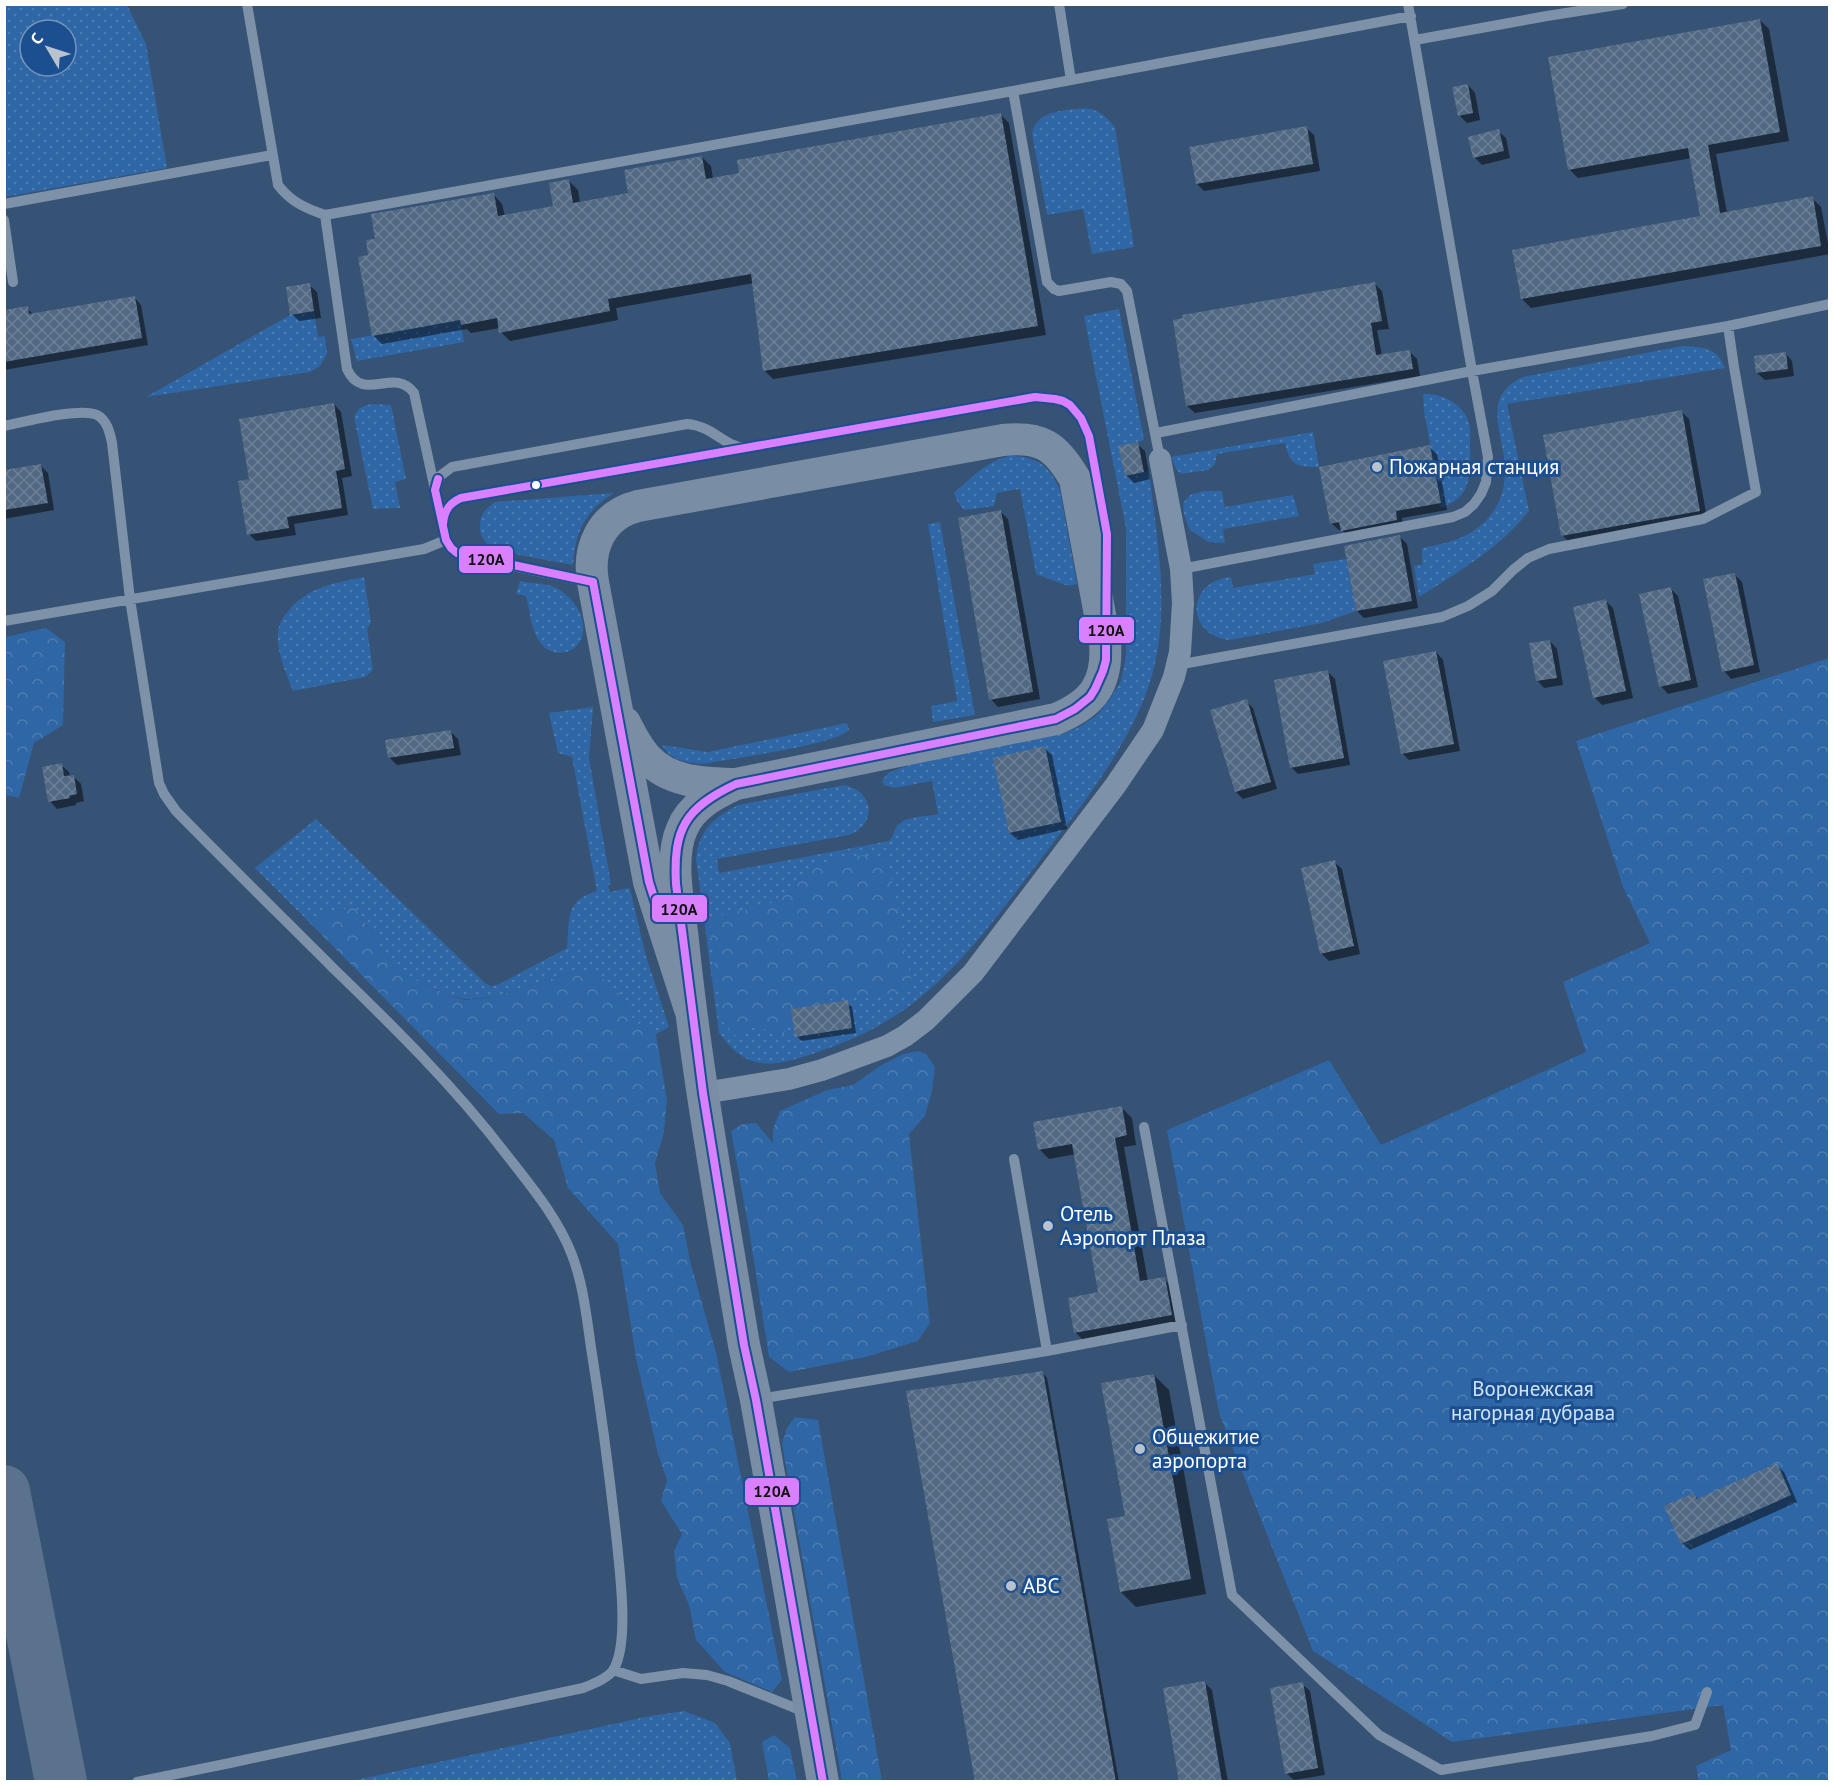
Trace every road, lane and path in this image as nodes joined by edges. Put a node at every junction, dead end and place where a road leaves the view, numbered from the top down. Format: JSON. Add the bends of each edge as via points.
{"nodes":[{"id":1,"x":247,"y":4,"type":"edge"},
{"id":2,"x":1059,"y":4,"type":"edge"},
{"id":3,"x":1623,"y":4,"type":"edge"},
{"id":4,"x":1410,"y":10,"type":"edge"},
{"id":5,"x":1415,"y":40,"type":"junction"},
{"id":6,"x":1071,"y":80,"type":"junction"},
{"id":7,"x":1013,"y":91,"type":"junction"},
{"id":8,"x":272,"y":155,"type":"junction"},
{"id":9,"x":4,"y":204,"type":"edge"},
{"id":10,"x":324,"y":215,"type":"junction"},
{"id":11,"x":4,"y":220,"type":"edge"},
{"id":12,"x":13,"y":282,"type":"dead end"},
{"id":13,"x":1830,"y":304,"type":"edge"},
{"id":14,"x":1728,"y":326,"type":"junction"},
{"id":15,"x":1472,"y":371,"type":"junction"},
{"id":16,"x":4,"y":426,"type":"edge"},
{"id":17,"x":1156,"y":433,"type":"junction"},
{"id":18,"x":753,"y":447,"type":"junction"},
{"id":19,"x":1160,"y":459,"type":"joint"},
{"id":20,"x":435,"y":490,"type":"junction"},
{"id":21,"x":443,"y":524,"type":"junction"},
{"id":22,"x":446,"y":540,"type":"junction"},
{"id":23,"x":1181,"y":569,"type":"junction"},
{"id":24,"x":593,"y":582,"type":"junction"},
{"id":25,"x":130,"y":599,"type":"junction"},
{"id":26,"x":4,"y":621,"type":"edge"},
{"id":27,"x":1105,"y":642,"type":"junction"},
{"id":28,"x":1177,"y":665,"type":"junction"},
{"id":29,"x":616,"y":709,"type":"junction"},
{"id":30,"x":736,"y":784,"type":"junction"},
{"id":31,"x":690,"y":1009,"type":"junction"},
{"id":32,"x":704,"y":1093,"type":"junction"},
{"id":33,"x":1144,"y":1127,"type":"dead end"},
{"id":34,"x":1014,"y":1159,"type":"dead end"},
{"id":35,"x":1182,"y":1325,"type":"junction"},
{"id":36,"x":1047,"y":1351,"type":"junction"},
{"id":37,"x":756,"y":1400,"type":"junction"},
{"id":38,"x":613,"y":1670,"type":"junction"},
{"id":39,"x":1707,"y":1692,"type":"dead end"},
{"id":40,"x":811,"y":1714,"type":"junction"},
{"id":41,"x":137,"y":1782,"type":"edge"},
{"id":42,"x":823,"y":1782,"type":"edge"}],
"edges":[{"from":1,"to":8,"type":"lane"},
{"from":2,"to":6,"type":"lane"},
{"from":3,"to":5,"type":"lane"},
{"from":4,"to":5,"type":"lane"},
{"from":4,"to":6,"type":"lane"},
{"from":5,"to":15,"type":"lane"},
{"from":6,"to":7,"type":"lane"},
{"from":7,"to":10,"type":"lane"},
{"from":7,"to":17,"type":"lane","via":[[1047,282],[1059,291],[1111,282],[1124,287]]},
{"from":8,"to":9,"type":"lane"},
{"from":8,"to":10,"type":"lane","via":[[278,185],[285,195]]},
{"from":10,"to":20,"type":"lane","via":[[347,369],[353,379],[365,385],[398,382],[414,393]]},
{"from":11,"to":12,"type":"lane"},
{"from":13,"to":14,"type":"lane"},
{"from":14,"to":15,"type":"lane"},
{"from":14,"to":28,"type":"lane","via":[[1756,492],[1703,519],[1549,549],[1528,558],[1492,591],[1442,616]]},
{"from":15,"to":17,"type":"lane"},
{"from":15,"to":23,"type":"lane","via":[[1488,470],[1481,494],[1465,512],[1442,520]]},
{"from":16,"to":25,"type":"lane","via":[[86,413],[99,416],[106,424],[112,443]]},
{"from":17,"to":19,"type":"lane"},
{"from":18,"to":20,"type":"lane","via":[[733,446],[709,429],[687,424],[452,467],[440,476]]},
{"from":18,"to":21,"type":"lane","via":[[461,498],[445,510]]},
{"from":18,"to":27,"type":"lane","via":[[1035,397],[1050,396],[1064,401],[1084,421],[1089,436],[1107,534]]},
{"from":19,"to":23,"type":"street"},
{"from":20,"to":21,"type":"lane"},
{"from":21,"to":22,"type":"lane"},
{"from":22,"to":24,"type":"lane","via":[[464,556]]},
{"from":22,"to":25,"type":"lane","via":[[424,549]]},
{"from":23,"to":28,"type":"street","via":[[1182,629]]},
{"from":24,"to":27,"type":"main road","via":[[592,555],[597,539],[617,514],[628,508],[1020,438],[1051,449],[1075,479]]},
{"from":24,"to":29,"type":"main road"},
{"from":25,"to":26,"type":"lane"},
{"from":25,"to":38,"type":"lane","via":[[159,783],[168,801],[438,1072],[523,1175],[573,1257],[607,1446],[620,1576],[622,1639]]},
{"from":27,"to":30,"type":"main road","via":[[1106,660],[1095,692],[1085,703],[1056,719]]},
{"from":28,"to":32,"type":"street","via":[[1161,711],[1136,756],[987,956],[926,1020],[887,1046],[822,1070]]},
{"from":29,"to":30,"type":"main road","via":[[648,759],[665,772],[687,780]]},
{"from":29,"to":31,"type":"main road","via":[[649,882]]},
{"from":30,"to":31,"type":"main road","via":[[713,794],[691,813],[676,848]]},
{"from":31,"to":32,"type":"main road"},
{"from":32,"to":37,"type":"main road"},
{"from":33,"to":35,"type":"lane"},
{"from":34,"to":36,"type":"lane"},
{"from":35,"to":36,"type":"lane"},
{"from":35,"to":39,"type":"lane","via":[[1232,1595],[1379,1735],[1441,1770],[1652,1736],[1695,1725]]},
{"from":36,"to":37,"type":"lane"},
{"from":37,"to":40,"type":"main road"},
{"from":38,"to":40,"type":"lane","via":[[641,1679],[683,1673],[707,1675]]},
{"from":38,"to":41,"type":"lane","via":[[583,1688]]},
{"from":40,"to":42,"type":"main road"}]}
